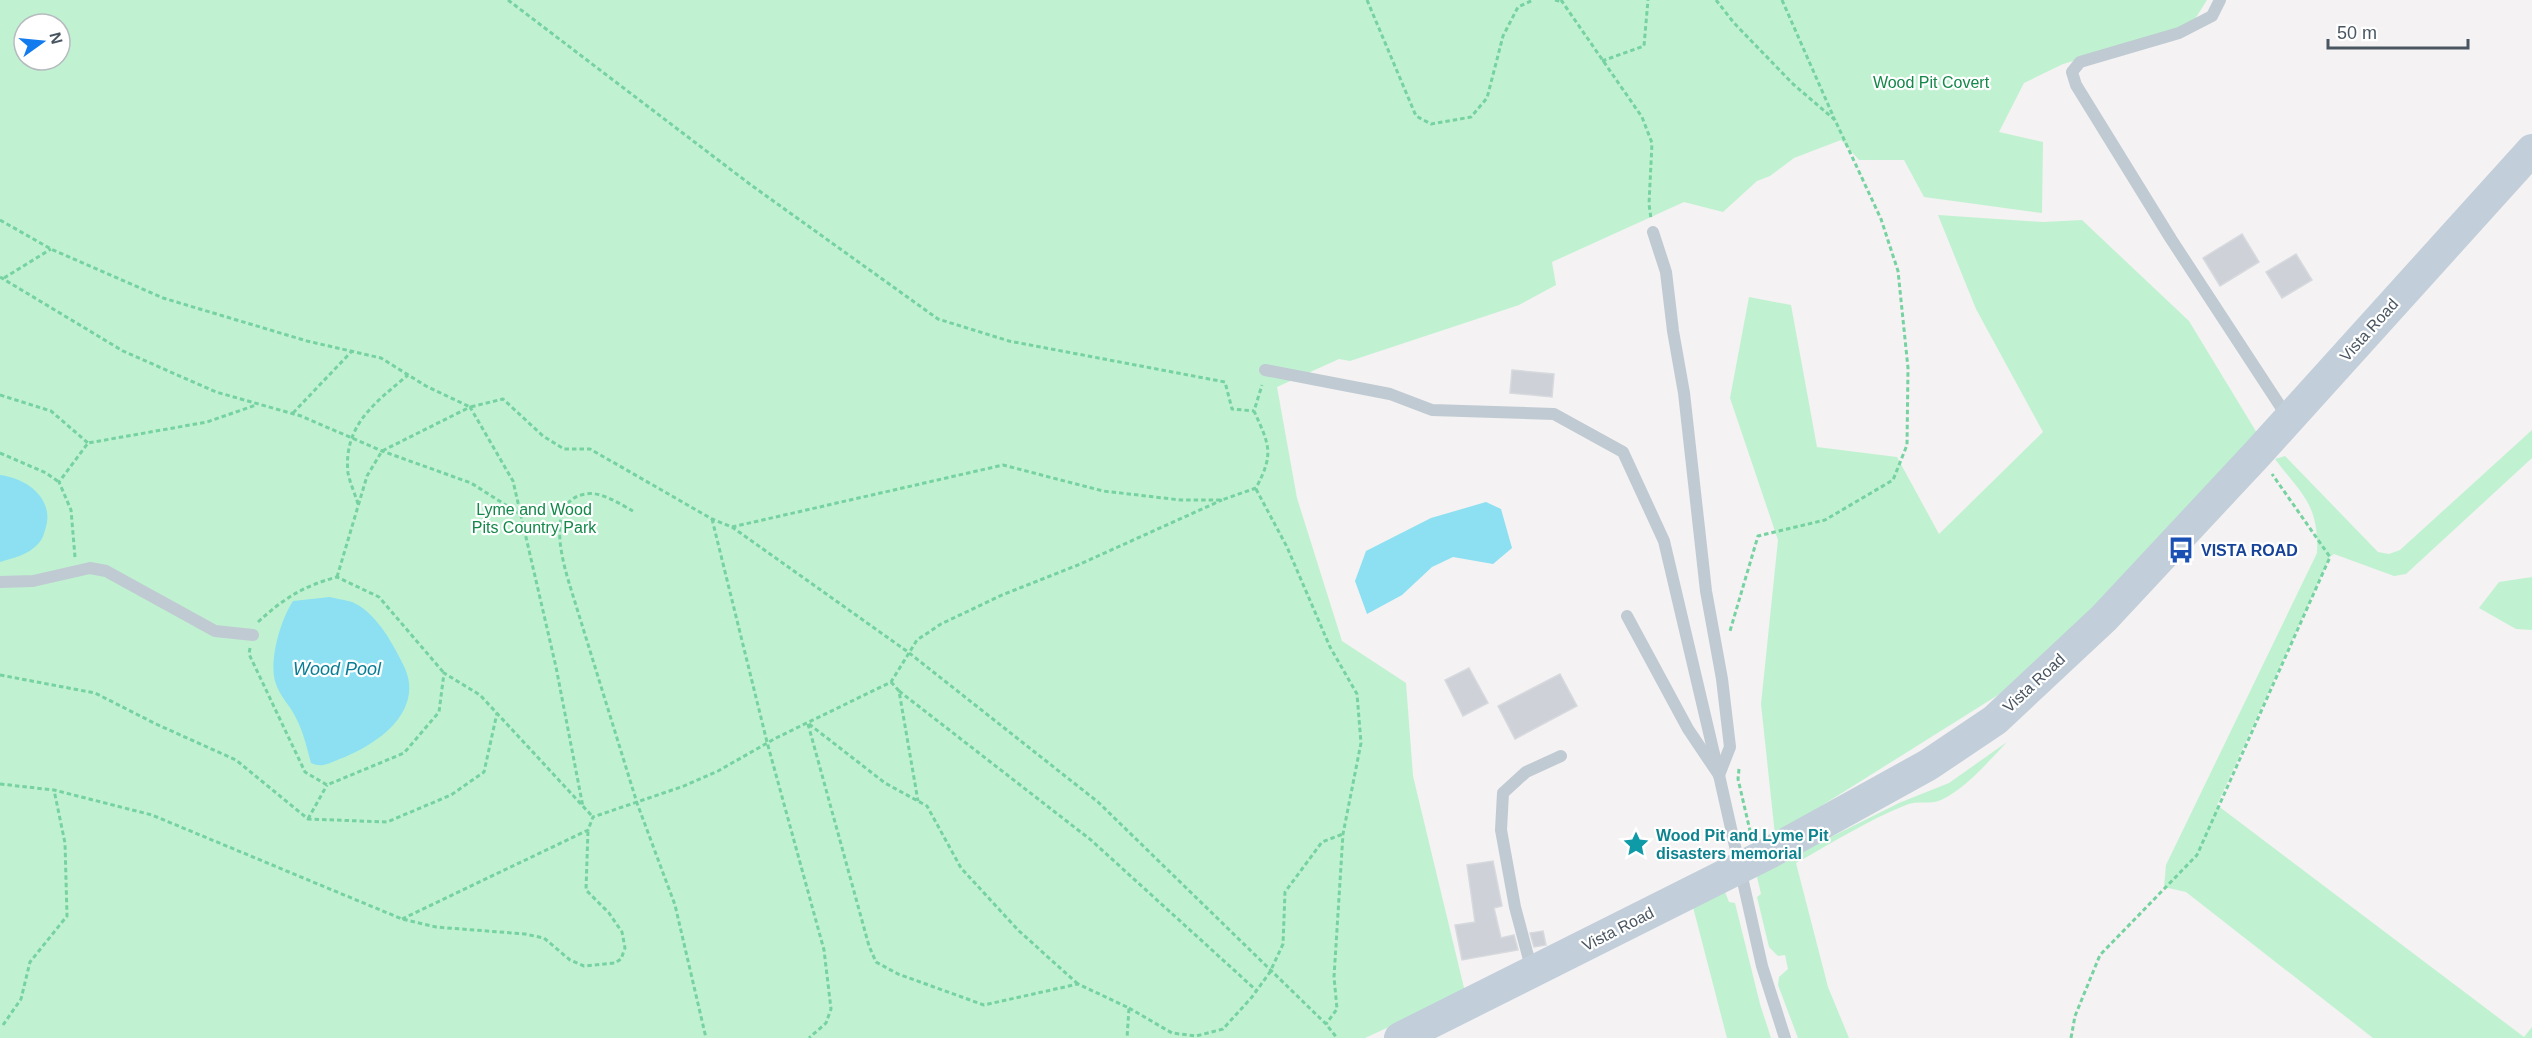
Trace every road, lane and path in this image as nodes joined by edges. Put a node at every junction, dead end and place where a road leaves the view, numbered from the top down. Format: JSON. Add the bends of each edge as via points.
{"nodes":[{"id":1,"x":508,"y":0,"type":"edge"},
{"id":2,"x":1367,"y":0,"type":"edge"},
{"id":3,"x":1533,"y":0,"type":"edge"},
{"id":4,"x":1555,"y":0,"type":"edge"},
{"id":5,"x":1648,"y":0,"type":"edge"},
{"id":6,"x":1716,"y":0,"type":"edge"},
{"id":7,"x":1782,"y":0,"type":"edge"},
{"id":8,"x":2220,"y":0,"type":"edge"},
{"id":9,"x":1562,"y":1,"type":"edge"},
{"id":10,"x":1602,"y":61,"type":"junction"},
{"id":11,"x":1835,"y":120,"type":"junction"},
{"id":12,"x":2532,"y":150,"type":"edge"},
{"id":13,"x":0,"y":220,"type":"edge"},
{"id":14,"x":1653,"y":232,"type":"joint"},
{"id":15,"x":51,"y":249,"type":"junction"},
{"id":16,"x":1,"y":277,"type":"edge"},
{"id":17,"x":352,"y":351,"type":"junction"},
{"id":18,"x":1265,"y":370,"type":"joint"},
{"id":19,"x":408,"y":375,"type":"junction"},
{"id":20,"x":0,"y":394,"type":"edge"},
{"id":21,"x":258,"y":404,"type":"junction"},
{"id":22,"x":470,"y":407,"type":"junction"},
{"id":23,"x":1254,"y":411,"type":"junction"},
{"id":24,"x":292,"y":414,"type":"junction"},
{"id":25,"x":2289,"y":419,"type":"junction"},
{"id":26,"x":350,"y":438,"type":"junction"},
{"id":27,"x":88,"y":443,"type":"junction"},
{"id":28,"x":382,"y":451,"type":"junction"},
{"id":29,"x":0,"y":453,"type":"edge"},
{"id":30,"x":2258,"y":453,"type":"junction"},
{"id":31,"x":59,"y":482,"type":"junction"},
{"id":32,"x":1256,"y":488,"type":"junction"},
{"id":33,"x":1222,"y":500,"type":"junction"},
{"id":34,"x":359,"y":506,"type":"junction"},
{"id":35,"x":633,"y":511,"type":"dead end"},
{"id":36,"x":520,"y":514,"type":"junction"},
{"id":37,"x":712,"y":519,"type":"junction"},
{"id":38,"x":732,"y":527,"type":"junction"},
{"id":39,"x":76,"y":569,"type":"junction"},
{"id":40,"x":337,"y":577,"type":"junction"},
{"id":41,"x":0,"y":582,"type":"edge"},
{"id":42,"x":1627,"y":616,"type":"dead end"},
{"id":43,"x":1730,"y":631,"type":"dead end"},
{"id":44,"x":252,"y":635,"type":"junction"},
{"id":45,"x":908,"y":652,"type":"junction"},
{"id":46,"x":444,"y":673,"type":"junction"},
{"id":47,"x":0,"y":675,"type":"edge"},
{"id":48,"x":891,"y":682,"type":"junction"},
{"id":49,"x":899,"y":691,"type":"junction"},
{"id":50,"x":497,"y":713,"type":"junction"},
{"id":51,"x":807,"y":723,"type":"junction"},
{"id":52,"x":767,"y":742,"type":"junction"},
{"id":53,"x":1561,"y":756,"type":"dead end"},
{"id":54,"x":1739,"y":768,"type":"dead end"},
{"id":55,"x":1719,"y":775,"type":"junction"},
{"id":56,"x":0,"y":784,"type":"edge"},
{"id":57,"x":327,"y":785,"type":"junction"},
{"id":58,"x":54,"y":790,"type":"junction"},
{"id":59,"x":918,"y":801,"type":"junction"},
{"id":60,"x":637,"y":803,"type":"junction"},
{"id":61,"x":584,"y":809,"type":"junction"},
{"id":62,"x":593,"y":817,"type":"junction"},
{"id":63,"x":308,"y":819,"type":"junction"},
{"id":64,"x":588,"y":830,"type":"junction"},
{"id":65,"x":1343,"y":834,"type":"junction"},
{"id":66,"x":1738,"y":868,"type":"junction"},
{"id":67,"x":402,"y":919,"type":"junction"},
{"id":68,"x":1270,"y":972,"type":"junction"},
{"id":69,"x":1532,"y":972,"type":"junction"},
{"id":70,"x":1078,"y":984,"type":"junction"},
{"id":71,"x":1257,"y":991,"type":"junction"},
{"id":72,"x":1129,"y":1008,"type":"junction"},
{"id":73,"x":1326,"y":1024,"type":"junction"},
{"id":74,"x":3,"y":1025,"type":"dead end"},
{"id":75,"x":706,"y":1038,"type":"edge"},
{"id":76,"x":809,"y":1038,"type":"edge"},
{"id":77,"x":1127,"y":1038,"type":"edge"},
{"id":78,"x":1337,"y":1038,"type":"edge"},
{"id":79,"x":1400,"y":1038,"type":"edge"},
{"id":80,"x":1785,"y":1038,"type":"edge"},
{"id":81,"x":2071,"y":1038,"type":"edge"}],
"edges":[{"from":1,"to":23,"type":"path","via":[[751,185],[938,319],[1009,341],[1225,382],[1232,409]]},
{"from":2,"to":3,"type":"path","via":[[1416,116],[1431,124],[1471,117],[1487,98],[1503,36],[1518,7]]},
{"from":4,"to":9,"type":"path"},
{"from":5,"to":10,"type":"path","via":[[1644,46]]},
{"from":6,"to":11,"type":"path","via":[[1793,84]]},
{"from":7,"to":11,"type":"path"},
{"from":8,"to":25,"type":"lane","via":[[2212,16],[2179,33],[2080,62],[2072,72],[2076,85],[2165,230]]},
{"from":9,"to":10,"type":"path"},
{"from":10,"to":14,"type":"path","via":[[1642,117],[1652,143],[1649,204]]},
{"from":11,"to":43,"type":"path","via":[[1881,219],[1898,271],[1908,368],[1907,445],[1893,480],[1826,519],[1758,536]]},
{"from":12,"to":25,"type":"main road","name":"Vista Road"},
{"from":13,"to":15,"type":"path"},
{"from":14,"to":55,"type":"lane","via":[[1666,272],[1706,591],[1725,702],[1730,747]]},
{"from":15,"to":16,"type":"path"},
{"from":15,"to":17,"type":"path","via":[[163,298]]},
{"from":16,"to":21,"type":"path","via":[[123,351],[216,392]]},
{"from":17,"to":19,"type":"path","via":[[381,358]]},
{"from":17,"to":24,"type":"path"},
{"from":18,"to":23,"type":"path"},
{"from":18,"to":55,"type":"lane","via":[[1390,394],[1432,410],[1554,414],[1623,452],[1664,541]]},
{"from":19,"to":22,"type":"path"},
{"from":19,"to":26,"type":"path","via":[[371,406]]},
{"from":20,"to":27,"type":"path","via":[[51,411]]},
{"from":21,"to":24,"type":"path"},
{"from":21,"to":27,"type":"path","via":[[207,422]]},
{"from":22,"to":28,"type":"path"},
{"from":22,"to":36,"type":"path","via":[[513,481]]},
{"from":22,"to":37,"type":"path","via":[[503,399],[543,436],[564,449],[590,449]]},
{"from":23,"to":32,"type":"path","via":[[1266,436],[1269,464]]},
{"from":24,"to":26,"type":"path"},
{"from":25,"to":30,"type":"main road","name":"Vista Road"},
{"from":26,"to":28,"type":"path"},
{"from":26,"to":34,"type":"path","via":[[348,473]]},
{"from":27,"to":31,"type":"path"},
{"from":28,"to":34,"type":"path","via":[[367,476]]},
{"from":28,"to":36,"type":"path","via":[[471,483]]},
{"from":29,"to":31,"type":"path"},
{"from":30,"to":66,"type":"main road","name":"Vista Road","via":[[2104,618],[1995,720],[1928,765]]},
{"from":30,"to":81,"type":"path","via":[[2330,557],[2197,855],[2100,955],[2075,1016]]},
{"from":31,"to":39,"type":"path","via":[[71,510]]},
{"from":32,"to":33,"type":"path"},
{"from":32,"to":65,"type":"path","via":[[1287,547],[1329,647],[1358,694],[1361,743]]},
{"from":33,"to":38,"type":"path","via":[[1181,500],[1103,491],[1003,465]]},
{"from":33,"to":45,"type":"path","via":[[941,624]]},
{"from":34,"to":40,"type":"path"},
{"from":35,"to":60,"type":"path","via":[[609,498],[586,493],[570,501],[558,523],[564,568]]},
{"from":36,"to":61,"type":"path"},
{"from":37,"to":38,"type":"path"},
{"from":37,"to":52,"type":"path"},
{"from":38,"to":45,"type":"path"},
{"from":39,"to":41,"type":"lane","via":[[33,581]]},
{"from":39,"to":44,"type":"lane","via":[[106,572],[215,631]]},
{"from":40,"to":44,"type":"path","via":[[309,585],[278,603],[255,625]]},
{"from":40,"to":46,"type":"path","via":[[379,597]]},
{"from":42,"to":55,"type":"lane","via":[[1688,729]]},
{"from":44,"to":57,"type":"path","via":[[249,654],[305,772]]},
{"from":45,"to":48,"type":"path"},
{"from":45,"to":68,"type":"path","via":[[1098,802]]},
{"from":46,"to":50,"type":"path","via":[[480,695]]},
{"from":46,"to":57,"type":"path","via":[[439,712],[404,753]]},
{"from":47,"to":63,"type":"path","via":[[95,693],[237,760]]},
{"from":48,"to":49,"type":"path"},
{"from":48,"to":51,"type":"path"},
{"from":49,"to":59,"type":"path"},
{"from":49,"to":71,"type":"path","via":[[1091,840]]},
{"from":50,"to":61,"type":"path"},
{"from":50,"to":63,"type":"path","via":[[484,772],[451,795],[387,822]]},
{"from":51,"to":52,"type":"path"},
{"from":51,"to":59,"type":"path","via":[[885,783]]},
{"from":51,"to":70,"type":"path","via":[[876,962],[897,974],[984,1005]]},
{"from":52,"to":60,"type":"path","via":[[710,774]]},
{"from":52,"to":76,"type":"path","via":[[824,950],[831,1010],[826,1023]]},
{"from":53,"to":69,"type":"lane","via":[[1526,772],[1503,793],[1501,830]]},
{"from":54,"to":66,"type":"path","via":[[1752,839]]},
{"from":55,"to":66,"type":"lane"},
{"from":56,"to":58,"type":"path"},
{"from":57,"to":63,"type":"path"},
{"from":58,"to":67,"type":"path","via":[[152,815]]},
{"from":58,"to":74,"type":"path","via":[[65,843],[67,916],[30,962],[21,999]]},
{"from":59,"to":70,"type":"path","via":[[927,806],[962,868],[1019,931]]},
{"from":60,"to":62,"type":"path"},
{"from":60,"to":75,"type":"path","via":[[675,905]]},
{"from":61,"to":62,"type":"path"},
{"from":62,"to":64,"type":"path"},
{"from":64,"to":67,"type":"path"},
{"from":64,"to":67,"type":"path","via":[[586,891],[622,932],[625,948],[615,963],[584,966],[570,960],[544,938],[525,934],[436,927]]},
{"from":65,"to":68,"type":"path","via":[[1322,843],[1285,892],[1283,944]]},
{"from":65,"to":73,"type":"path","via":[[1334,977],[1337,1009]]},
{"from":66,"to":69,"type":"main road","name":"Vista Road"},
{"from":66,"to":80,"type":"lane"},
{"from":68,"to":71,"type":"path"},
{"from":68,"to":73,"type":"path"},
{"from":69,"to":79,"type":"main road","name":"Vista Road"},
{"from":70,"to":72,"type":"path"},
{"from":71,"to":72,"type":"path","via":[[1222,1029],[1196,1036],[1172,1033]]},
{"from":72,"to":77,"type":"path"},
{"from":73,"to":78,"type":"path"}]}
